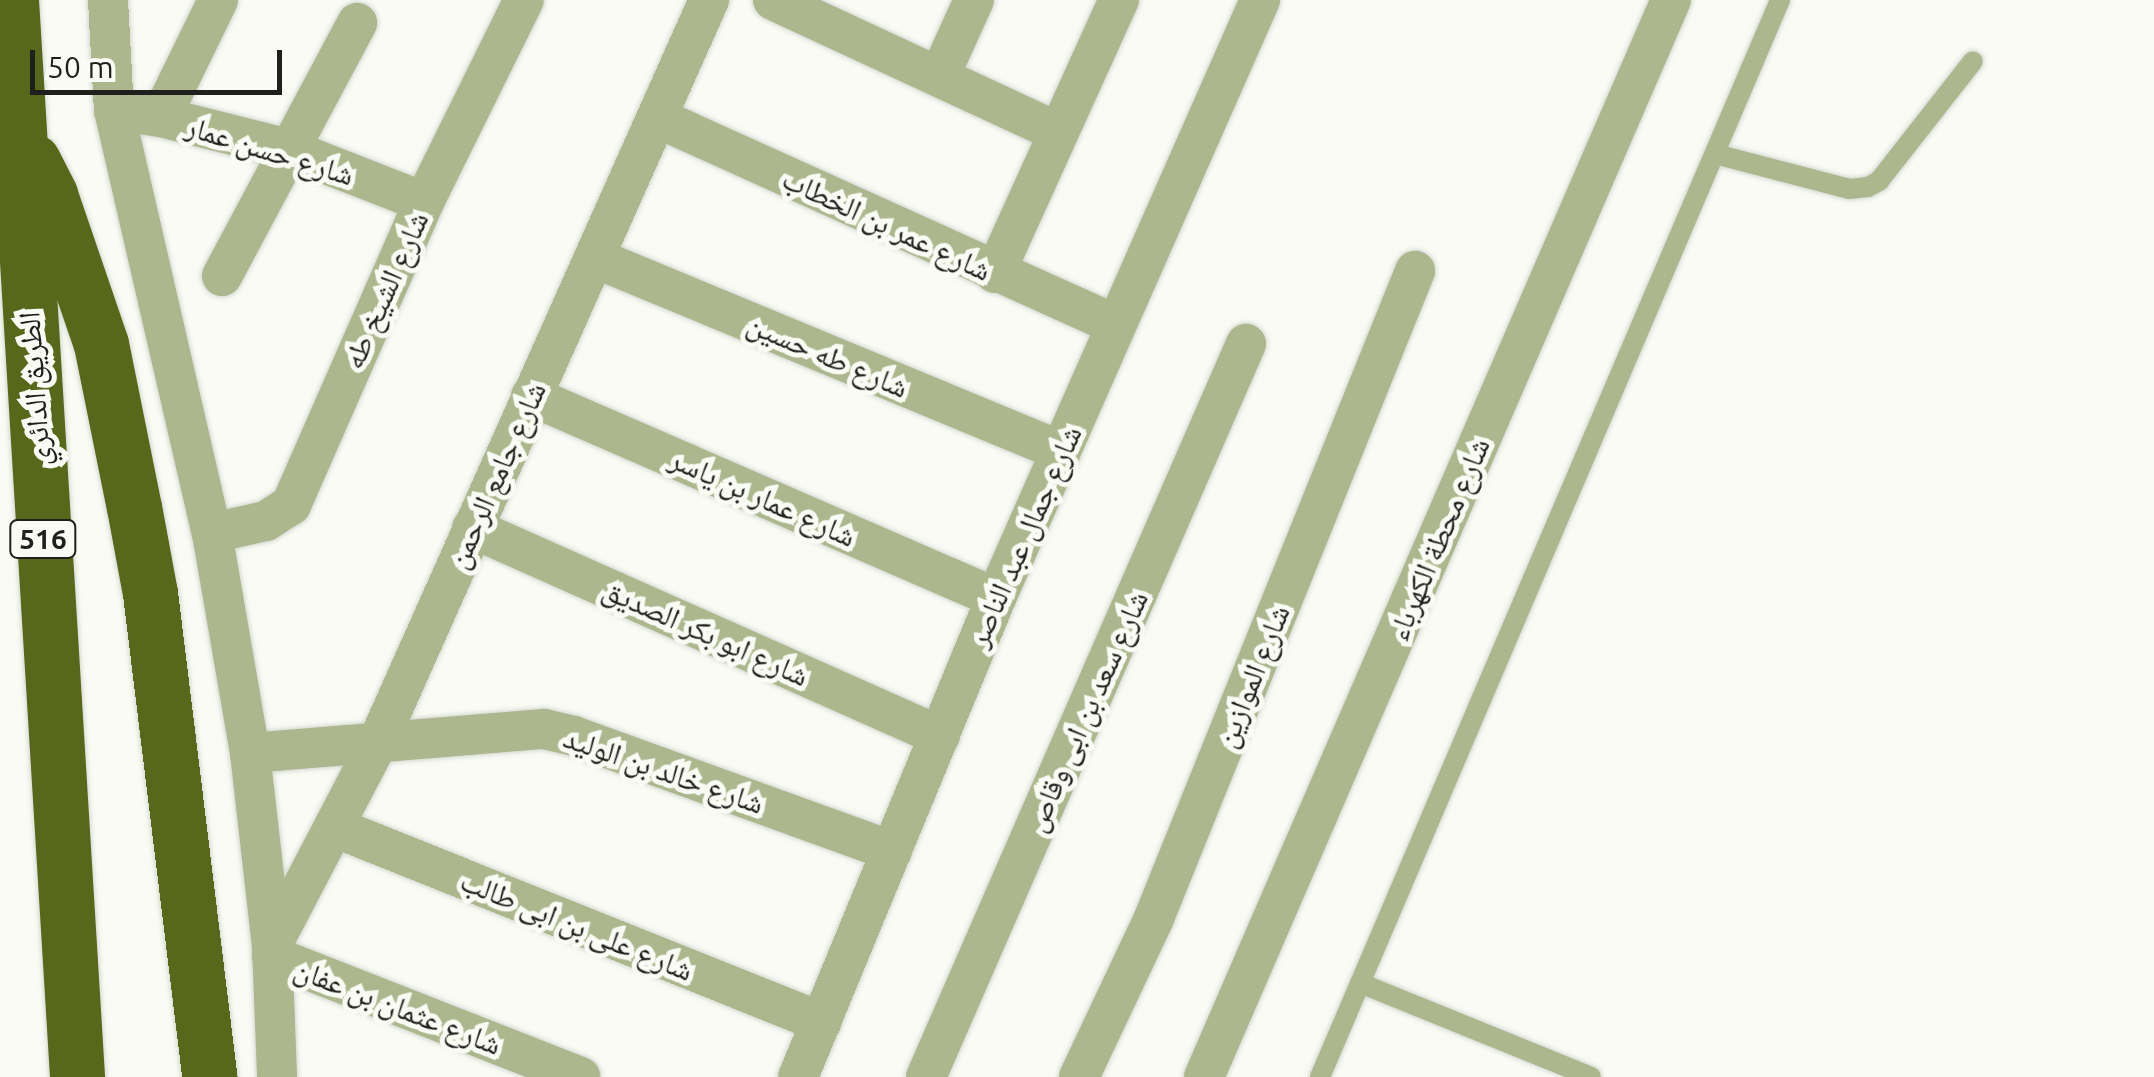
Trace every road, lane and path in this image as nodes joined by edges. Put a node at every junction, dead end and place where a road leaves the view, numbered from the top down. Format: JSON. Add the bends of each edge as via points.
{"nodes":[{"id":1,"x":11,"y":0,"type":"edge"},
{"id":2,"x":108,"y":0,"type":"edge"},
{"id":3,"x":218,"y":0,"type":"edge"},
{"id":4,"x":524,"y":0,"type":"edge"},
{"id":5,"x":710,"y":0,"type":"edge"},
{"id":6,"x":773,"y":0,"type":"edge"},
{"id":7,"x":974,"y":0,"type":"edge"},
{"id":8,"x":1119,"y":0,"type":"edge"},
{"id":9,"x":1260,"y":0,"type":"edge"},
{"id":10,"x":1671,"y":0,"type":"edge"},
{"id":11,"x":1780,"y":0,"type":"edge"},
{"id":12,"x":357,"y":22,"type":"dead end"},
{"id":13,"x":1973,"y":62,"type":"dead end"},
{"id":14,"x":940,"y":74,"type":"junction"},
{"id":15,"x":114,"y":110,"type":"junction"},
{"id":16,"x":161,"y":117,"type":"junction"},
{"id":17,"x":660,"y":119,"type":"junction"},
{"id":18,"x":18,"y":132,"type":"junction"},
{"id":19,"x":1058,"y":132,"type":"junction"},
{"id":20,"x":288,"y":149,"type":"junction"},
{"id":21,"x":1715,"y":154,"type":"junction"},
{"id":22,"x":424,"y":202,"type":"junction"},
{"id":23,"x":595,"y":258,"type":"junction"},
{"id":24,"x":1415,"y":271,"type":"dead end"},
{"id":25,"x":995,"y":274,"type":"junction"},
{"id":26,"x":222,"y":276,"type":"dead end"},
{"id":27,"x":1116,"y":324,"type":"junction"},
{"id":28,"x":1246,"y":344,"type":"dead end"},
{"id":29,"x":531,"y":396,"type":"junction"},
{"id":30,"x":1062,"y":452,"type":"junction"},
{"id":31,"x":472,"y":528,"type":"junction"},
{"id":32,"x":212,"y":533,"type":"junction"},
{"id":33,"x":996,"y":598,"type":"junction"},
{"id":34,"x":940,"y":736,"type":"junction"},
{"id":35,"x":377,"y":744,"type":"junction"},
{"id":36,"x":250,"y":752,"type":"junction"},
{"id":37,"x":334,"y":827,"type":"junction"},
{"id":38,"x":892,"y":851,"type":"junction"},
{"id":39,"x":272,"y":950,"type":"junction"},
{"id":40,"x":1360,"y":984,"type":"junction"},
{"id":41,"x":821,"y":1022,"type":"junction"},
{"id":42,"x":77,"y":1077,"type":"edge"},
{"id":43,"x":210,"y":1077,"type":"edge"},
{"id":44,"x":277,"y":1077,"type":"edge"},
{"id":45,"x":580,"y":1077,"type":"edge"},
{"id":46,"x":798,"y":1077,"type":"edge"},
{"id":47,"x":926,"y":1077,"type":"edge"},
{"id":48,"x":1078,"y":1077,"type":"edge"},
{"id":49,"x":1204,"y":1077,"type":"edge"},
{"id":50,"x":1320,"y":1077,"type":"edge"},
{"id":51,"x":1591,"y":1077,"type":"edge"}],
"edges":[{"from":1,"to":18,"type":"highway","name":"الطريق الدائري","number":"516"},
{"from":2,"to":15,"type":"street"},
{"from":3,"to":16,"type":"street"},
{"from":4,"to":22,"type":"street","name":"شارع الشيخ طه"},
{"from":5,"to":17,"type":"street","name":"شارع جامع الرحمن"},
{"from":6,"to":14,"type":"street"},
{"from":7,"to":14,"type":"street"},
{"from":8,"to":19,"type":"street"},
{"from":9,"to":27,"type":"street","name":"شارع جمال عبد الناصر"},
{"from":10,"to":49,"type":"street","name":"شارع محطة الكهرباء"},
{"from":11,"to":21,"type":"lane"},
{"from":12,"to":20,"type":"street"},
{"from":13,"to":21,"type":"lane","via":[[1868,187],[1850,189]]},
{"from":14,"to":19,"type":"street"},
{"from":15,"to":16,"type":"street","name":"شارع حسن عمار"},
{"from":15,"to":32,"type":"street"},
{"from":16,"to":20,"type":"street","name":"شارع حسن عمار"},
{"from":17,"to":23,"type":"street","name":"شارع جامع الرحمن"},
{"from":17,"to":25,"type":"street","name":"شارع عمر بن الخطاب"},
{"from":18,"to":42,"type":"highway","name":"الطريق الدائري","number":"516"},
{"from":18,"to":43,"type":"highway","via":[[76,264],[101,344],[127,470],[150,593]]},
{"from":19,"to":25,"type":"street"},
{"from":20,"to":22,"type":"street","name":"شارع حسن عمار"},
{"from":20,"to":26,"type":"street"},
{"from":21,"to":40,"type":"lane"},
{"from":22,"to":32,"type":"street","name":"شارع الشيخ طه","via":[[291,505],[266,521]]},
{"from":23,"to":29,"type":"street","name":"شارع جامع الرحمن"},
{"from":23,"to":30,"type":"street","name":"شارع طه حسين"},
{"from":24,"to":48,"type":"street","name":"شارع الموازين","via":[[1154,918]]},
{"from":25,"to":27,"type":"street","name":"شارع عمر بن الخطاب"},
{"from":27,"to":30,"type":"street","name":"شارع جمال عبد الناصر"},
{"from":28,"to":47,"type":"street","name":"شارع سعد بن ابى وقاص"},
{"from":29,"to":31,"type":"street","name":"شارع جامع الرحمن"},
{"from":29,"to":33,"type":"street","name":"شارع عمار بن ياسر"},
{"from":30,"to":33,"type":"street","name":"شارع جمال عبد الناصر"},
{"from":31,"to":34,"type":"street","name":"شارع ابو بكر الصديق"},
{"from":31,"to":35,"type":"street","name":"شارع جامع الرحمن"},
{"from":32,"to":36,"type":"street"},
{"from":33,"to":34,"type":"street","name":"شارع جمال عبد الناصر"},
{"from":34,"to":38,"type":"street","name":"شارع جمال عبد الناصر"},
{"from":35,"to":36,"type":"street","name":"شارع خالد بن الوليد"},
{"from":35,"to":37,"type":"street","name":"شارع جامع الرحمن"},
{"from":35,"to":38,"type":"street","name":"شارع خالد بن الوليد","via":[[544,730],[574,736]]},
{"from":36,"to":39,"type":"street"},
{"from":37,"to":39,"type":"street","name":"شارع جامع الرحمن"},
{"from":37,"to":41,"type":"street","name":"شارع على بن ابى طالب"},
{"from":38,"to":41,"type":"street","name":"شارع جمال عبد الناصر"},
{"from":39,"to":44,"type":"street"},
{"from":39,"to":45,"type":"street","name":"شارع عثمان بن عفان"},
{"from":40,"to":50,"type":"lane"},
{"from":40,"to":51,"type":"lane"},
{"from":41,"to":46,"type":"street","name":"شارع جمال عبد الناصر"}]}
